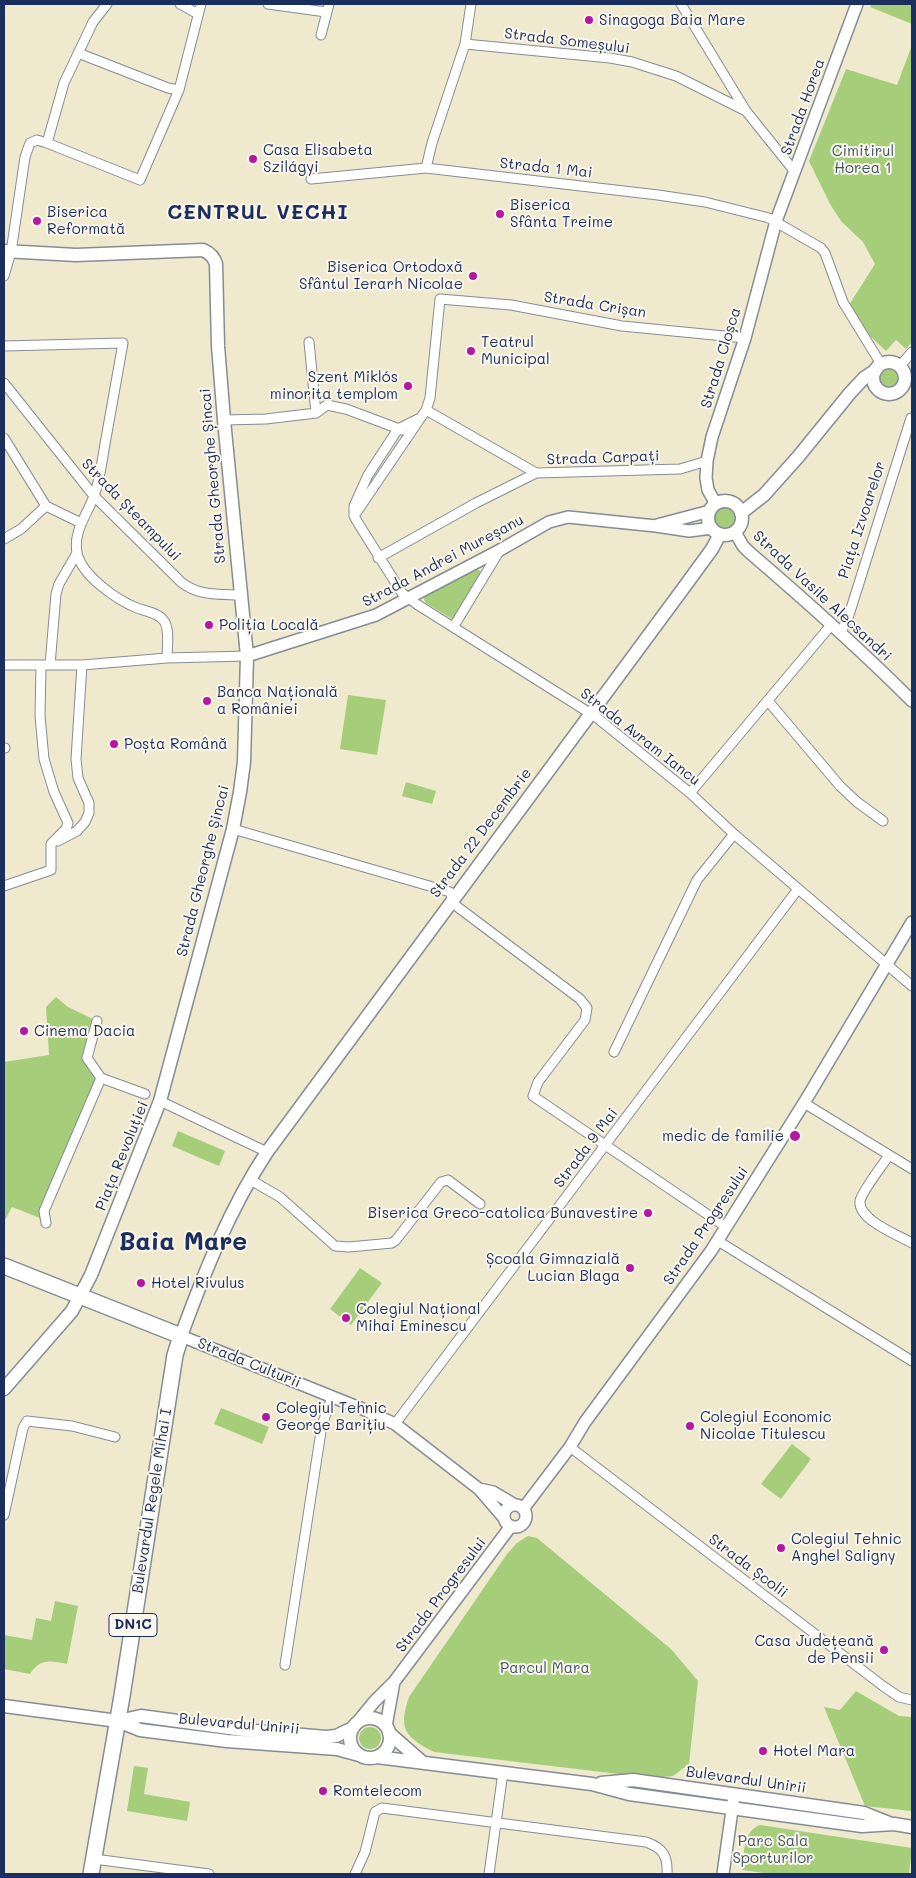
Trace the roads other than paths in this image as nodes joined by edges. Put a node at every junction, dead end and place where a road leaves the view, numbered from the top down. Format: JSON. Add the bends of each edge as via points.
{"nodes":[{"id":1,"x":108,"y":4,"type":"edge"},
{"id":2,"x":180,"y":4,"type":"edge"},
{"id":3,"x":201,"y":4,"type":"edge"},
{"id":4,"x":268,"y":4,"type":"edge"},
{"id":5,"x":471,"y":4,"type":"edge"},
{"id":6,"x":681,"y":4,"type":"edge"},
{"id":7,"x":857,"y":4,"type":"edge"},
{"id":8,"x":328,"y":8,"type":"edge"},
{"id":9,"x":198,"y":14,"type":"junction"},
{"id":10,"x":321,"y":35,"type":"dead end"},
{"id":11,"x":465,"y":44,"type":"junction"},
{"id":12,"x":78,"y":53,"type":"junction"},
{"id":13,"x":178,"y":90,"type":"junction"},
{"id":14,"x":746,"y":111,"type":"junction"},
{"id":15,"x":47,"y":143,"type":"junction"},
{"id":16,"x":426,"y":168,"type":"junction"},
{"id":17,"x":795,"y":172,"type":"junction"},
{"id":18,"x":311,"y":179,"type":"dead end"},
{"id":19,"x":776,"y":220,"type":"junction"},
{"id":20,"x":7,"y":251,"type":"edge"},
{"id":21,"x":4,"y":276,"type":"edge"},
{"id":22,"x":745,"y":338,"type":"junction"},
{"id":23,"x":309,"y":342,"type":"dead end"},
{"id":24,"x":4,"y":346,"type":"edge"},
{"id":25,"x":912,"y":352,"type":"edge"},
{"id":26,"x":878,"y":367,"type":"junction"},
{"id":27,"x":906,"y":373,"type":"edge"},
{"id":28,"x":4,"y":383,"type":"edge"},
{"id":29,"x":882,"y":392,"type":"junction"},
{"id":30,"x":912,"y":392,"type":"edge"},
{"id":31,"x":850,"y":393,"type":"junction"},
{"id":32,"x":895,"y":393,"type":"junction"},
{"id":33,"x":426,"y":410,"type":"junction"},
{"id":34,"x":316,"y":413,"type":"junction"},
{"id":35,"x":420,"y":418,"type":"junction"},
{"id":36,"x":911,"y":418,"type":"edge"},
{"id":37,"x":224,"y":420,"type":"junction"},
{"id":38,"x":398,"y":429,"type":"junction"},
{"id":39,"x":408,"y":436,"type":"junction"},
{"id":40,"x":4,"y":438,"type":"edge"},
{"id":41,"x":707,"y":461,"type":"junction"},
{"id":42,"x":536,"y":474,"type":"junction"},
{"id":43,"x":94,"y":496,"type":"junction"},
{"id":44,"x":362,"y":497,"type":"junction"},
{"id":45,"x":46,"y":506,"type":"junction"},
{"id":46,"x":713,"y":507,"type":"junction"},
{"id":47,"x":742,"y":513,"type":"junction"},
{"id":48,"x":81,"y":523,"type":"junction"},
{"id":49,"x":656,"y":526,"type":"junction"},
{"id":50,"x":716,"y":531,"type":"junction"},
{"id":51,"x":735,"y":532,"type":"junction"},
{"id":52,"x":4,"y":540,"type":"edge"},
{"id":53,"x":500,"y":550,"type":"junction"},
{"id":54,"x":77,"y":553,"type":"junction"},
{"id":55,"x":378,"y":558,"type":"junction"},
{"id":56,"x":240,"y":595,"type":"junction"},
{"id":57,"x":408,"y":598,"type":"junction"},
{"id":58,"x":454,"y":626,"type":"junction"},
{"id":59,"x":836,"y":628,"type":"junction"},
{"id":60,"x":247,"y":656,"type":"junction"},
{"id":61,"x":168,"y":658,"type":"junction"},
{"id":62,"x":4,"y":665,"type":"edge"},
{"id":63,"x":46,"y":665,"type":"junction"},
{"id":64,"x":82,"y":665,"type":"junction"},
{"id":65,"x":768,"y":701,"type":"junction"},
{"id":66,"x":912,"y":701,"type":"edge"},
{"id":67,"x":591,"y":713,"type":"junction"},
{"id":68,"x":690,"y":794,"type":"junction"},
{"id":69,"x":883,"y":821,"type":"dead end"},
{"id":70,"x":233,"y":829,"type":"junction"},
{"id":71,"x":734,"y":834,"type":"junction"},
{"id":72,"x":51,"y":844,"type":"junction"},
{"id":73,"x":4,"y":886,"type":"edge"},
{"id":74,"x":798,"y":889,"type":"junction"},
{"id":75,"x":452,"y":900,"type":"junction"},
{"id":76,"x":912,"y":922,"type":"edge"},
{"id":77,"x":887,"y":965,"type":"junction"},
{"id":78,"x":912,"y":986,"type":"edge"},
{"id":79,"x":97,"y":1021,"type":"dead end"},
{"id":80,"x":614,"y":1052,"type":"dead end"},
{"id":81,"x":101,"y":1078,"type":"junction"},
{"id":82,"x":145,"y":1094,"type":"dead end"},
{"id":83,"x":160,"y":1101,"type":"junction"},
{"id":84,"x":804,"y":1102,"type":"junction"},
{"id":85,"x":605,"y":1146,"type":"junction"},
{"id":86,"x":267,"y":1152,"type":"junction"},
{"id":87,"x":889,"y":1154,"type":"junction"},
{"id":88,"x":912,"y":1169,"type":"edge"},
{"id":89,"x":249,"y":1179,"type":"junction"},
{"id":90,"x":480,"y":1204,"type":"dead end"},
{"id":91,"x":46,"y":1223,"type":"dead end"},
{"id":92,"x":726,"y":1227,"type":"junction"},
{"id":93,"x":718,"y":1241,"type":"junction"},
{"id":94,"x":912,"y":1243,"type":"edge"},
{"id":95,"x":4,"y":1266,"type":"edge"},
{"id":96,"x":81,"y":1296,"type":"junction"},
{"id":97,"x":181,"y":1336,"type":"junction"},
{"id":98,"x":912,"y":1361,"type":"edge"},
{"id":99,"x":4,"y":1389,"type":"edge"},
{"id":100,"x":332,"y":1396,"type":"junction"},
{"id":101,"x":395,"y":1424,"type":"junction"},
{"id":102,"x":114,"y":1437,"type":"dead end"},
{"id":103,"x":570,"y":1447,"type":"junction"},
{"id":104,"x":479,"y":1489,"type":"junction"},
{"id":105,"x":519,"y":1507,"type":"junction"},
{"id":106,"x":4,"y":1515,"type":"edge"},
{"id":107,"x":507,"y":1522,"type":"junction"},
{"id":108,"x":285,"y":1665,"type":"dead end"},
{"id":109,"x":394,"y":1682,"type":"junction"},
{"id":110,"x":912,"y":1700,"type":"edge"},
{"id":111,"x":4,"y":1706,"type":"edge"},
{"id":112,"x":118,"y":1721,"type":"junction"},
{"id":113,"x":355,"y":1726,"type":"junction"},
{"id":114,"x":387,"y":1730,"type":"junction"},
{"id":115,"x":359,"y":1755,"type":"junction"},
{"id":116,"x":376,"y":1757,"type":"junction"},
{"id":117,"x":421,"y":1761,"type":"junction"},
{"id":118,"x":503,"y":1772,"type":"junction"},
{"id":119,"x":734,"y":1802,"type":"junction"},
{"id":120,"x":496,"y":1823,"type":"junction"},
{"id":121,"x":912,"y":1827,"type":"edge"},
{"id":122,"x":93,"y":1867,"type":"edge"},
{"id":123,"x":209,"y":1874,"type":"edge"},
{"id":124,"x":354,"y":1874,"type":"edge"},
{"id":125,"x":489,"y":1874,"type":"edge"},
{"id":126,"x":667,"y":1874,"type":"edge"},
{"id":127,"x":724,"y":1874,"type":"edge"}],
"edges":[{"from":1,"to":12,"type":"street","via":[[93,22]]},
{"from":2,"to":9,"type":"street"},
{"from":3,"to":9,"type":"street"},
{"from":4,"to":8,"type":"street"},
{"from":5,"to":11,"type":"street"},
{"from":6,"to":14,"type":"street"},
{"from":7,"to":17,"type":"street","name":"Strada Horea"},
{"from":8,"to":10,"type":"street"},
{"from":9,"to":13,"type":"street"},
{"from":11,"to":14,"type":"street","name":"Strada Someșului","via":[[632,62],[676,76]]},
{"from":11,"to":16,"type":"street"},
{"from":12,"to":13,"type":"street"},
{"from":12,"to":15,"type":"street","via":[[64,83]]},
{"from":13,"to":15,"type":"street","via":[[140,180]]},
{"from":14,"to":17,"type":"street"},
{"from":15,"to":20,"type":"street","via":[[37,140],[27,149]]},
{"from":16,"to":18,"type":"street","name":"Strada 1 Mai"},
{"from":16,"to":19,"type":"street","name":"Strada 1 Mai","via":[[658,195]]},
{"from":17,"to":19,"type":"street","name":"Strada Horea"},
{"from":19,"to":22,"type":"street","name":"Strada Cloșca"},
{"from":19,"to":26,"type":"street","name":"Strada 1 Mai","via":[[825,253],[843,302]]},
{"from":20,"to":21,"type":"street"},
{"from":20,"to":37,"type":"main road","name":"Strada Gheorghe Șincai","via":[[76,255],[203,250],[210,253],[215,259],[217,272]]},
{"from":22,"to":33,"type":"street","name":"Strada Crișan","via":[[622,326],[511,306],[440,298]]},
{"from":22,"to":41,"type":"street","name":"Strada Cloșca"},
{"from":23,"to":34,"type":"street"},
{"from":24,"to":43,"type":"street","via":[[123,343]]},
{"from":25,"to":27,"type":"street"},
{"from":26,"to":27,"type":"main road","via":[[889,362]]},
{"from":26,"to":29,"type":"main road","via":[[873,378]]},
{"from":26,"to":31,"type":"main road"},
{"from":27,"to":32,"type":"main road","via":[[903,386]]},
{"from":28,"to":43,"type":"street","name":"Strada Șteampului"},
{"from":29,"to":31,"type":"main road","via":[[863,389]]},
{"from":29,"to":32,"type":"main road"},
{"from":30,"to":32,"type":"main road"},
{"from":31,"to":47,"type":"main road","via":[[758,502]]},
{"from":33,"to":35,"type":"street"},
{"from":33,"to":42,"type":"street","name":"Strada Carpați"},
{"from":34,"to":37,"type":"street"},
{"from":34,"to":38,"type":"street","via":[[327,405]]},
{"from":35,"to":38,"type":"street"},
{"from":35,"to":39,"type":"street"},
{"from":36,"to":59,"type":"street","name":"Piața Izvoarelor","via":[[848,618]]},
{"from":37,"to":56,"type":"main road","name":"Strada Gheorghe Șincai"},
{"from":38,"to":39,"type":"street"},
{"from":38,"to":44,"type":"street","via":[[368,475]]},
{"from":39,"to":44,"type":"street"},
{"from":40,"to":45,"type":"street"},
{"from":41,"to":42,"type":"street","name":"Strada Carpați","via":[[680,469]]},
{"from":41,"to":46,"type":"street","name":"Strada Cloșca","via":[[706,478]]},
{"from":42,"to":55,"type":"street"},
{"from":43,"to":48,"type":"street"},
{"from":43,"to":56,"type":"street","name":"Strada Șteampului","via":[[189,588],[200,593]]},
{"from":44,"to":55,"type":"street","name":"Strada Avram Iancu","via":[[354,506],[354,516]]},
{"from":45,"to":48,"type":"street"},
{"from":45,"to":52,"type":"street"},
{"from":46,"to":47,"type":"main road","via":[[724,501],[733,503]]},
{"from":46,"to":49,"type":"street","name":"Strada Andrei Mureșanu"},
{"from":46,"to":50,"type":"main road","via":[[708,522]]},
{"from":47,"to":51,"type":"main road","via":[[741,524]]},
{"from":48,"to":54,"type":"street"},
{"from":49,"to":50,"type":"street","name":"Strada Andrei Mureșanu"},
{"from":49,"to":53,"type":"street","name":"Strada Andrei Mureșanu","via":[[568,517],[549,522]]},
{"from":50,"to":51,"type":"main road","via":[[726,535]]},
{"from":50,"to":67,"type":"main road","name":"Strada 22 Decembrie","via":[[712,549]]},
{"from":51,"to":59,"type":"street","name":"Strada Vasile Alecsandri","via":[[749,552]]},
{"from":53,"to":57,"type":"street","name":"Strada Andrei Mureșanu"},
{"from":53,"to":58,"type":"street"},
{"from":54,"to":61,"type":"street","via":[[94,580],[114,596],[164,620]]},
{"from":54,"to":63,"type":"street","via":[[56,594]]},
{"from":55,"to":57,"type":"street","name":"Strada Avram Iancu"},
{"from":56,"to":60,"type":"main road","name":"Strada Gheorghe Șincai"},
{"from":57,"to":58,"type":"street","name":"Strada Avram Iancu"},
{"from":57,"to":60,"type":"street","name":"Strada Andrei Mureșanu","via":[[360,621]]},
{"from":58,"to":67,"type":"street","name":"Strada Avram Iancu"},
{"from":59,"to":65,"type":"street","name":"Piața Izvoarelor"},
{"from":59,"to":66,"type":"street","name":"Strada Vasile Alecsandri"},
{"from":60,"to":61,"type":"street"},
{"from":60,"to":70,"type":"main road","name":"Strada Gheorghe Șincai","via":[[244,762]]},
{"from":61,"to":64,"type":"street"},
{"from":62,"to":63,"type":"street"},
{"from":63,"to":64,"type":"street"},
{"from":63,"to":72,"type":"street","via":[[40,716],[44,759],[68,823]]},
{"from":64,"to":72,"type":"street","via":[[76,759],[78,778],[89,803],[89,813],[78,831]]},
{"from":65,"to":68,"type":"street","name":"Piața Izvoarelor"},
{"from":65,"to":69,"type":"street","via":[[840,786]]},
{"from":67,"to":68,"type":"street","name":"Strada Avram Iancu"},
{"from":67,"to":75,"type":"main road","name":"Strada 22 Decembrie"},
{"from":68,"to":71,"type":"street","name":"Strada Avram Iancu"},
{"from":70,"to":75,"type":"street","via":[[445,890],[450,892]]},
{"from":70,"to":83,"type":"main road","name":"Strada Gheorghe Șincai"},
{"from":71,"to":74,"type":"street","name":"Strada Avram Iancu"},
{"from":71,"to":80,"type":"street","via":[[697,880]]},
{"from":72,"to":73,"type":"street","via":[[51,870]]},
{"from":74,"to":77,"type":"street","name":"Strada Avram Iancu"},
{"from":74,"to":85,"type":"street","name":"Strada 9 Mai"},
{"from":75,"to":85,"type":"street","via":[[455,906],[580,999],[587,1008],[584,1020],[538,1082],[532,1096]]},
{"from":75,"to":86,"type":"main road","name":"Strada 22 Decembrie"},
{"from":76,"to":77,"type":"street","name":"Strada Progresului"},
{"from":77,"to":78,"type":"street","name":"Strada Avram Iancu"},
{"from":77,"to":84,"type":"street","name":"Strada Progresului"},
{"from":79,"to":81,"type":"street","via":[[87,1058]]},
{"from":81,"to":82,"type":"street"},
{"from":81,"to":91,"type":"street","via":[[44,1211]]},
{"from":83,"to":86,"type":"street","name":"Piața Revoluției"},
{"from":83,"to":96,"type":"main road","name":"Piața Revoluției"},
{"from":84,"to":87,"type":"street"},
{"from":84,"to":92,"type":"street","name":"Strada Progresului"},
{"from":85,"to":92,"type":"street"},
{"from":85,"to":101,"type":"street","name":"Strada 9 Mai"},
{"from":86,"to":89,"type":"main road"},
{"from":87,"to":88,"type":"street"},
{"from":87,"to":94,"type":"street","via":[[863,1194],[861,1209],[869,1219]]},
{"from":89,"to":90,"type":"street","via":[[280,1197],[338,1246],[392,1243],[445,1180]]},
{"from":89,"to":97,"type":"main road","via":[[199,1288]]},
{"from":92,"to":93,"type":"street","name":"Strada Progresului"},
{"from":93,"to":98,"type":"street"},
{"from":93,"to":103,"type":"street","name":"Strada Progresului"},
{"from":95,"to":96,"type":"main road","name":"Strada Culturii"},
{"from":96,"to":97,"type":"main road","name":"Strada Culturii"},
{"from":96,"to":99,"type":"main road","name":"Piața Revoluției","via":[[72,1311]]},
{"from":97,"to":100,"type":"street","name":"Strada Culturii"},
{"from":97,"to":112,"type":"main road","name":"Bulevardul Regele Mihai I","number":"DN1C","via":[[174,1355]]},
{"from":100,"to":101,"type":"street","name":"Strada Culturii"},
{"from":100,"to":108,"type":"street","via":[[322,1425]]},
{"from":101,"to":104,"type":"street","name":"Strada Culturii"},
{"from":102,"to":106,"type":"street","via":[[72,1426],[27,1421]]},
{"from":103,"to":105,"type":"street","name":"Strada Progresului"},
{"from":103,"to":110,"type":"street","name":"Strada Școlii","via":[[883,1686],[899,1697]]},
{"from":104,"to":105,"type":"street","name":"Strada Culturii","via":[[493,1492]]},
{"from":104,"to":107,"type":"street","name":"Strada Culturii"},
{"from":105,"to":107,"type":"street","name":"Strada Progresului","via":[[506,1509]]},
{"from":105,"to":107,"type":"street","name":"Strada Progresului","via":[[526,1516],[523,1522],[518,1526]]},
{"from":107,"to":109,"type":"street","name":"Strada Progresului"},
{"from":109,"to":113,"type":"street","name":"Strada Progresului"},
{"from":109,"to":114,"type":"street","name":"Strada Progresului"},
{"from":111,"to":112,"type":"main road","name":"Bulevardul Unirii"},
{"from":112,"to":113,"type":"main road","name":"Bulevardul Unirii","via":[[141,1716],[317,1736],[336,1736]]},
{"from":112,"to":115,"type":"main road","name":"Bulevardul Unirii","via":[[140,1730],[227,1741],[337,1749]]},
{"from":112,"to":122,"type":"main road","name":"Bulevardul Regele Mihai I","number":"DN1C"},
{"from":113,"to":114,"type":"main road","name":"Bulevardul Unirii","via":[[371,1718]]},
{"from":113,"to":115,"type":"main road","via":[[350,1740]]},
{"from":114,"to":116,"type":"main road","via":[[389,1745]]},
{"from":114,"to":117,"type":"main road","name":"Bulevardul Unirii"},
{"from":115,"to":116,"type":"main road","name":"Bulevardul Unirii"},
{"from":116,"to":117,"type":"main road","name":"Bulevardul Unirii"},
{"from":117,"to":118,"type":"main road","name":"Bulevardul Unirii"},
{"from":118,"to":119,"type":"main road","name":"Bulevardul Unirii","via":[[592,1784],[633,1780]]},
{"from":118,"to":120,"type":"street"},
{"from":119,"to":121,"type":"main road","name":"Bulevardul Unirii","via":[[864,1813]]},
{"from":119,"to":127,"type":"street"},
{"from":120,"to":124,"type":"street","via":[[378,1809],[373,1816],[366,1852]]},
{"from":120,"to":125,"type":"street"},
{"from":120,"to":126,"type":"street","via":[[646,1842],[664,1851]]},
{"from":122,"to":123,"type":"street"}]}
